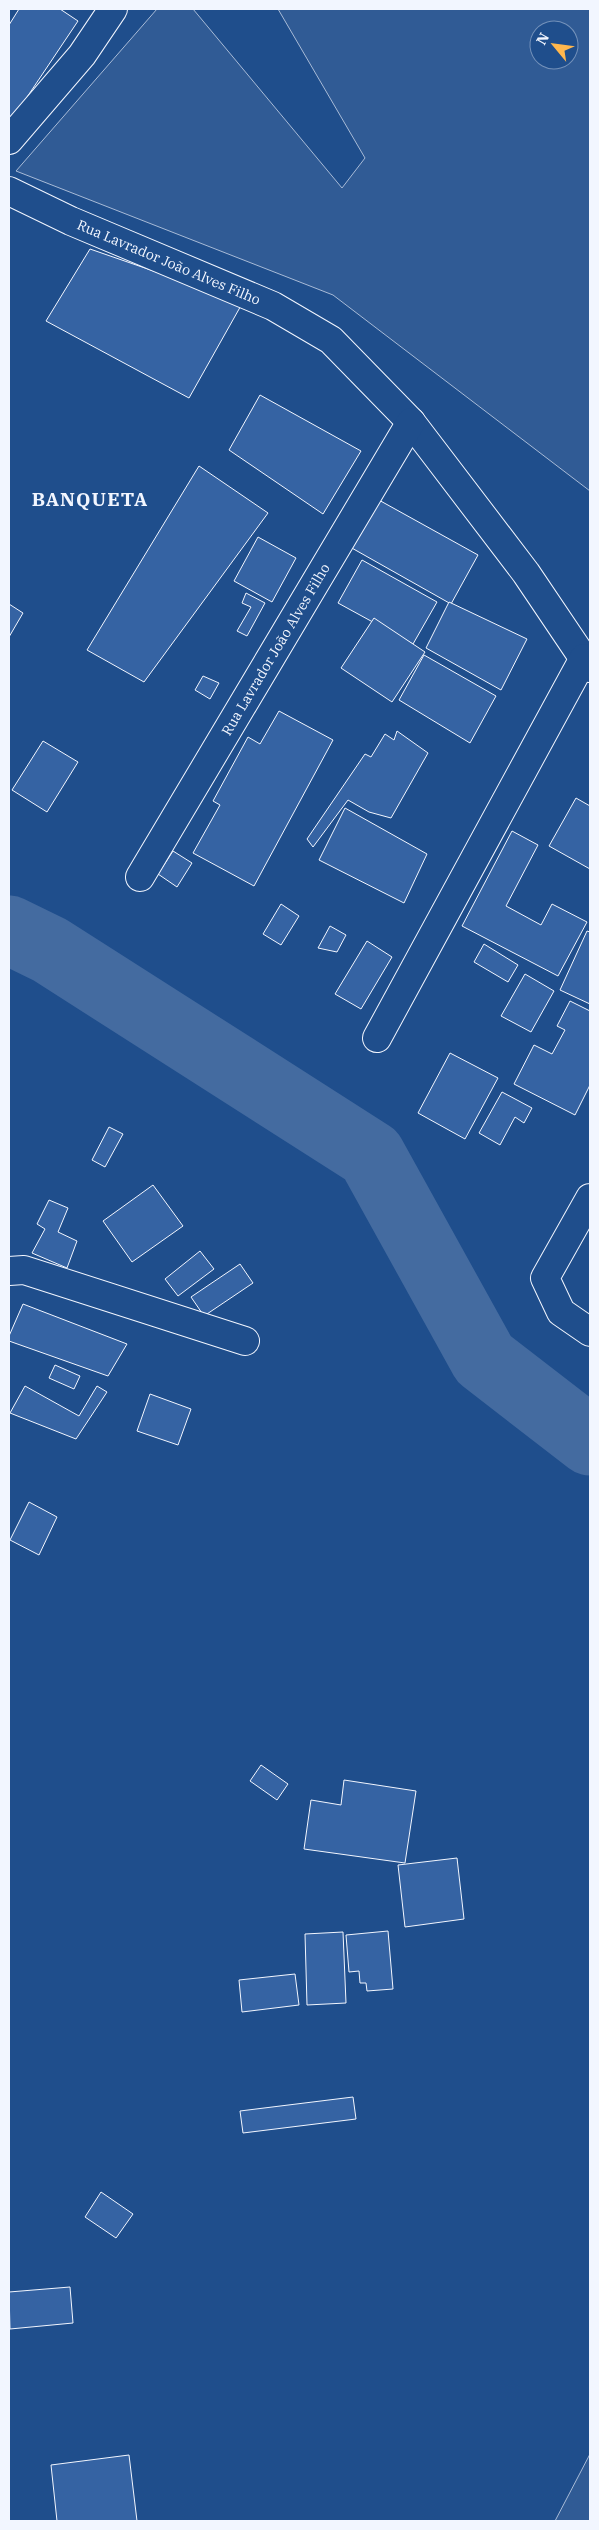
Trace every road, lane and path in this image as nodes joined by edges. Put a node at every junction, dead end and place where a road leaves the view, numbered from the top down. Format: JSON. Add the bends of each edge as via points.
{"nodes":[{"id":1,"x":113,"y":9,"type":"edge"},
{"id":2,"x":9,"y":140,"type":"edge"},
{"id":3,"x":9,"y":191,"type":"edge"},
{"id":4,"x":412,"y":422,"type":"junction"},
{"id":5,"x":587,"y":663,"type":"edge"},
{"id":6,"x":140,"y":877,"type":"dead end"},
{"id":7,"x":376,"y":1038,"type":"dead end"},
{"id":8,"x":590,"y":1198,"type":"edge"},
{"id":9,"x":9,"y":1271,"type":"edge"},
{"id":10,"x":590,"y":1332,"type":"edge"},
{"id":11,"x":245,"y":1341,"type":"dead end"}],
"edges":[{"from":1,"to":2,"type":"street","via":[[82,54]]},
{"from":3,"to":4,"type":"street","name":"Rua Lavrador João Alves Filho","via":[[71,221],[273,306],[331,340]]},
{"from":4,"to":5,"type":"street","name":"Rua Lavrador João Alves Filho","via":[[526,573]]},
{"from":4,"to":6,"type":"street","name":"Rua Lavrador João Alves Filho"},
{"from":5,"to":7,"type":"street"},
{"from":8,"to":10,"type":"street","via":[[545,1278],[561,1312]]},
{"from":9,"to":11,"type":"street","via":[[24,1270]]}]}
